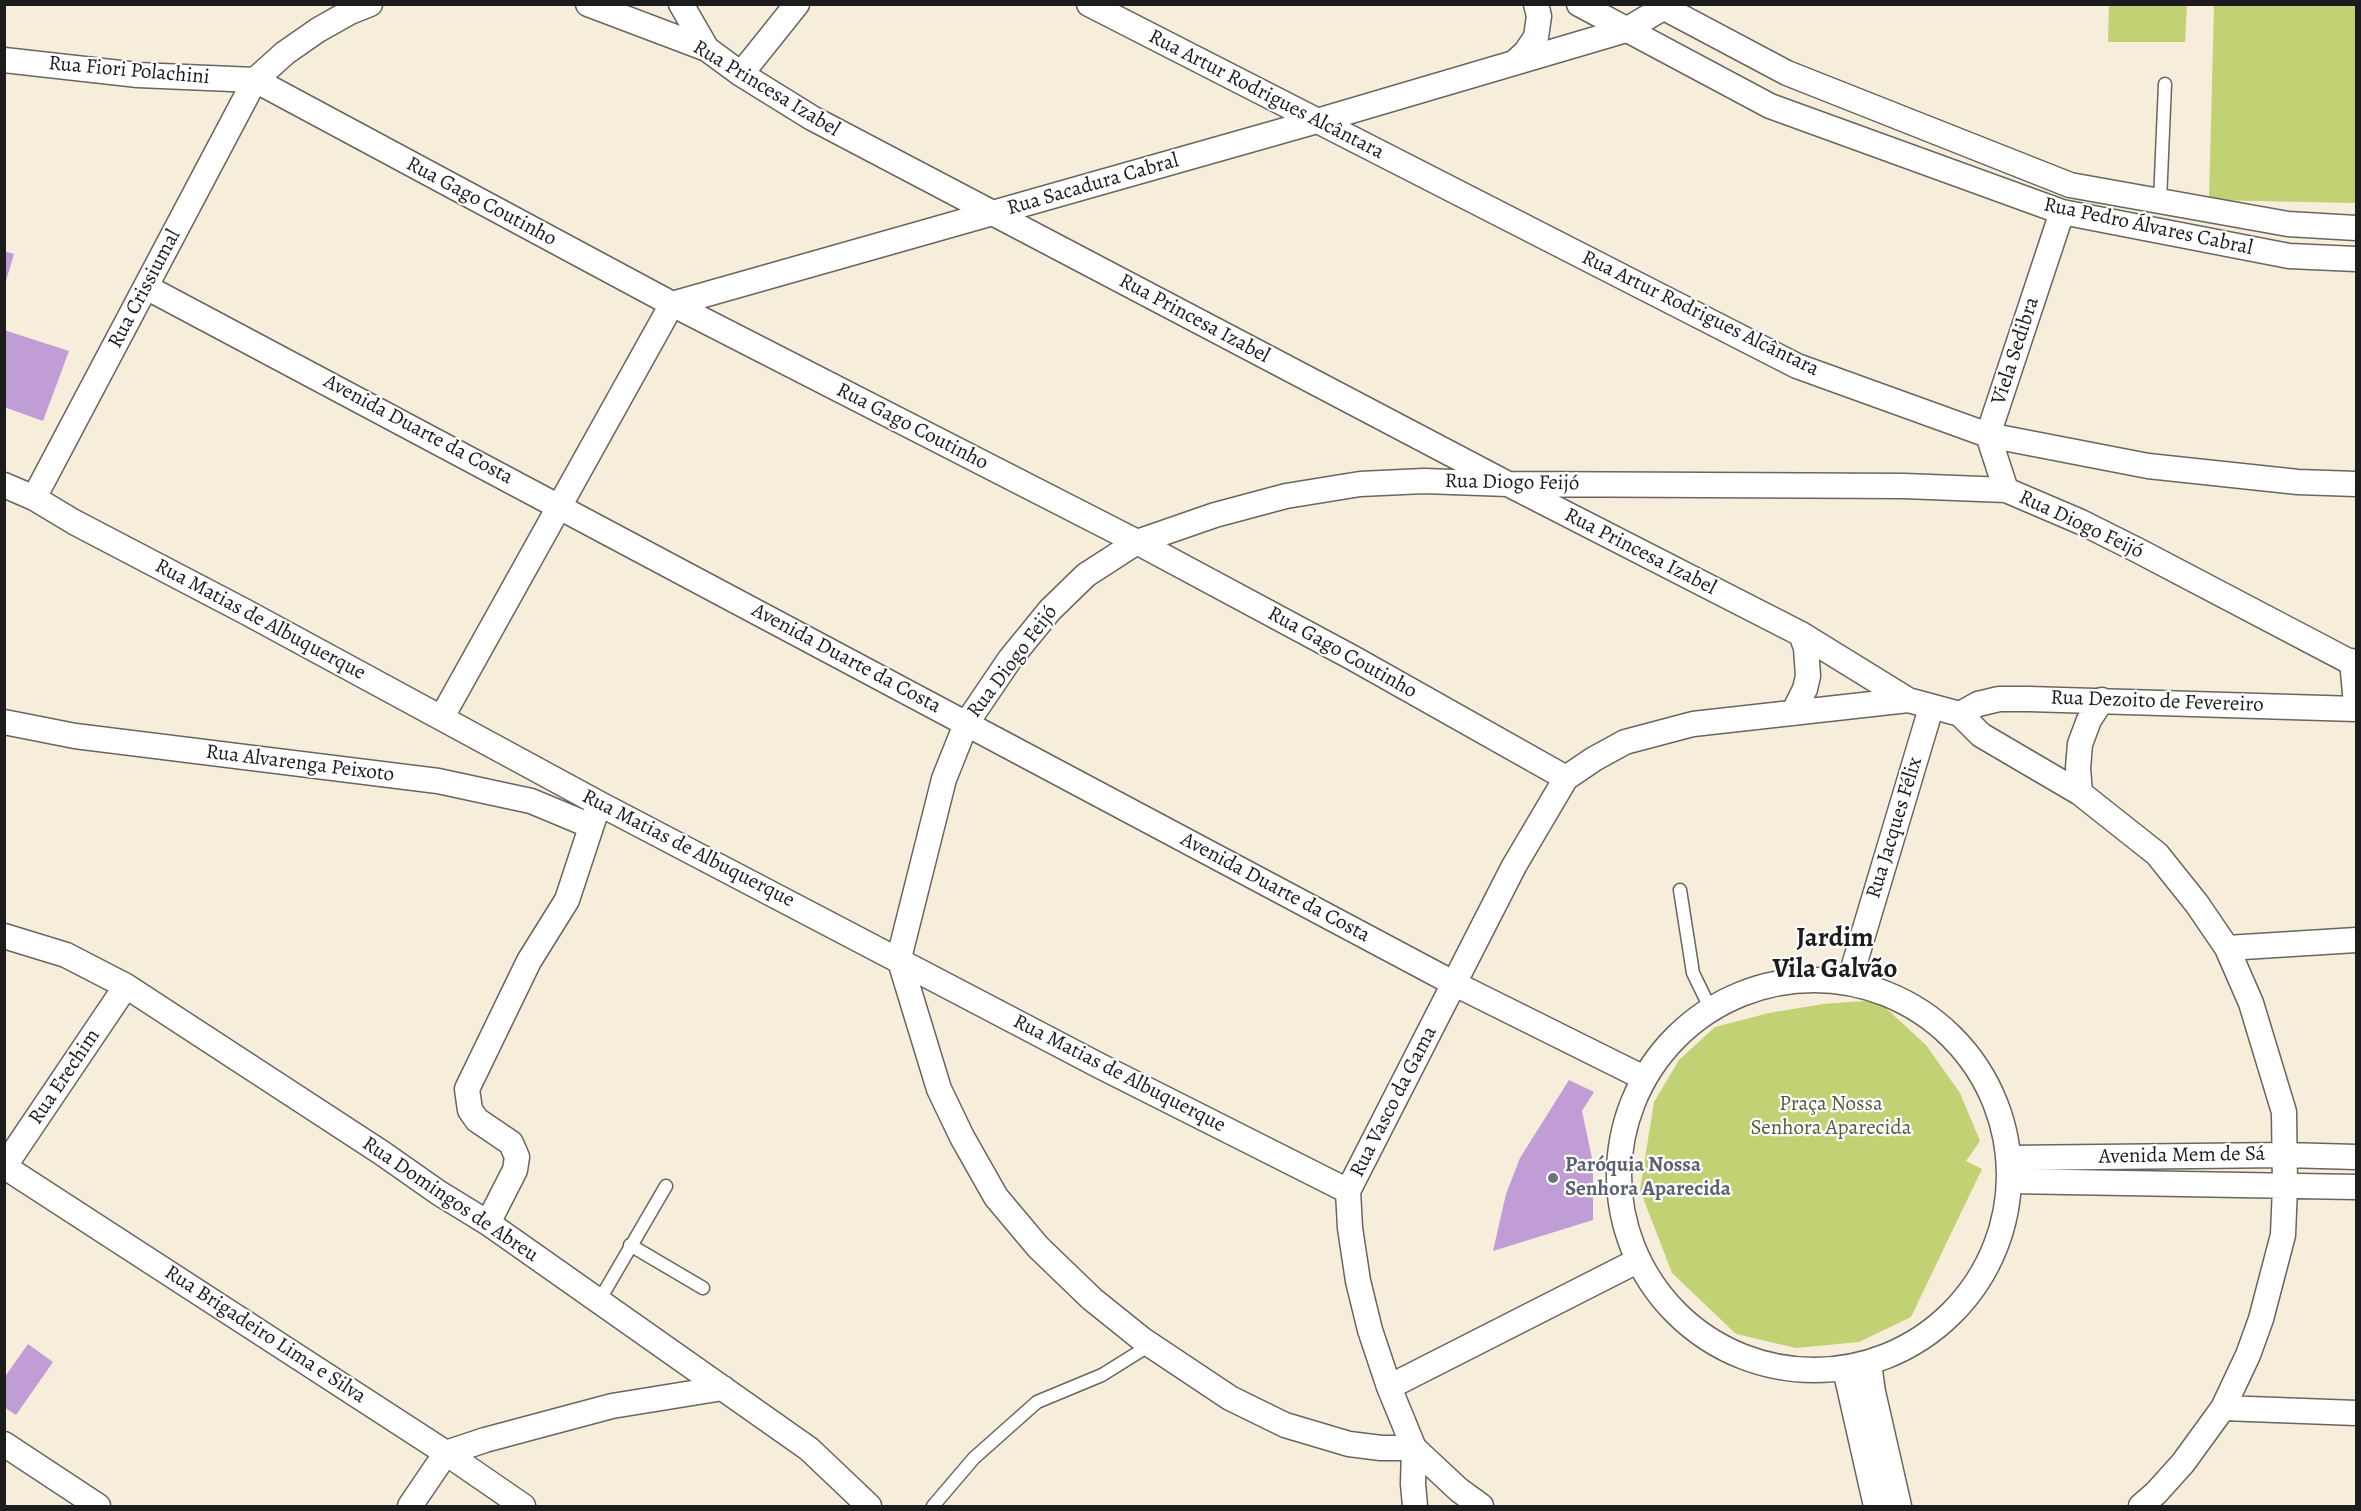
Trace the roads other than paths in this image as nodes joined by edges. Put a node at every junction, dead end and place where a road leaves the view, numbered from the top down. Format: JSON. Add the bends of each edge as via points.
{"nodes":[{"id":1,"x":370,"y":4,"type":"edge"},
{"id":2,"x":588,"y":4,"type":"edge"},
{"id":3,"x":681,"y":4,"type":"edge"},
{"id":4,"x":797,"y":4,"type":"edge"},
{"id":5,"x":1536,"y":4,"type":"edge"},
{"id":6,"x":1579,"y":4,"type":"edge"},
{"id":7,"x":1660,"y":6,"type":"edge"},
{"id":8,"x":1101,"y":7,"type":"edge"},
{"id":9,"x":1626,"y":30,"type":"junction"},
{"id":10,"x":707,"y":49,"type":"junction"},
{"id":11,"x":4,"y":60,"type":"edge"},
{"id":12,"x":1514,"y":63,"type":"junction"},
{"id":13,"x":741,"y":74,"type":"junction"},
{"id":14,"x":255,"y":80,"type":"junction"},
{"id":15,"x":2165,"y":84,"type":"dead end"},
{"id":16,"x":1855,"y":100,"type":"junction"},
{"id":17,"x":1317,"y":121,"type":"junction"},
{"id":18,"x":1843,"y":132,"type":"junction"},
{"id":19,"x":2160,"y":201,"type":"junction"},
{"id":20,"x":2062,"y":212,"type":"junction"},
{"id":21,"x":992,"y":214,"type":"junction"},
{"id":22,"x":2356,"y":228,"type":"edge"},
{"id":23,"x":2356,"y":259,"type":"edge"},
{"id":24,"x":146,"y":287,"type":"junction"},
{"id":25,"x":672,"y":304,"type":"junction"},
{"id":26,"x":1988,"y":435,"type":"junction"},
{"id":27,"x":1508,"y":484,"type":"junction"},
{"id":28,"x":2356,"y":484,"type":"edge"},
{"id":29,"x":4,"y":486,"type":"edge"},
{"id":30,"x":2006,"y":490,"type":"junction"},
{"id":31,"x":33,"y":498,"type":"junction"},
{"id":32,"x":561,"y":506,"type":"junction"},
{"id":33,"x":1137,"y":542,"type":"junction"},
{"id":34,"x":1801,"y":634,"type":"junction"},
{"id":35,"x":2354,"y":663,"type":"edge"},
{"id":36,"x":1908,"y":700,"type":"junction"},
{"id":37,"x":2102,"y":700,"type":"junction"},
{"id":38,"x":2356,"y":704,"type":"edge"},
{"id":39,"x":1931,"y":708,"type":"junction"},
{"id":40,"x":2356,"y":709,"type":"edge"},
{"id":41,"x":1793,"y":713,"type":"junction"},
{"id":42,"x":1960,"y":714,"type":"junction"},
{"id":43,"x":442,"y":717,"type":"junction"},
{"id":44,"x":4,"y":722,"type":"edge"},
{"id":45,"x":966,"y":724,"type":"junction"},
{"id":46,"x":1566,"y":778,"type":"junction"},
{"id":47,"x":2080,"y":793,"type":"junction"},
{"id":48,"x":595,"y":815,"type":"junction"},
{"id":49,"x":1680,"y":890,"type":"dead end"},
{"id":50,"x":4,"y":936,"type":"edge"},
{"id":51,"x":2356,"y":940,"type":"edge"},
{"id":52,"x":2227,"y":948,"type":"junction"},
{"id":53,"x":899,"y":958,"type":"junction"},
{"id":54,"x":1849,"y":982,"type":"junction"},
{"id":55,"x":1455,"y":984,"type":"junction"},
{"id":56,"x":126,"y":986,"type":"junction"},
{"id":57,"x":1710,"y":1008,"type":"junction"},
{"id":58,"x":1644,"y":1078,"type":"junction"},
{"id":59,"x":2279,"y":1155,"type":"junction"},
{"id":60,"x":2356,"y":1157,"type":"edge"},
{"id":61,"x":5,"y":1167,"type":"edge"},
{"id":62,"x":2008,"y":1169,"type":"junction"},
{"id":63,"x":666,"y":1186,"type":"dead end"},
{"id":64,"x":2278,"y":1186,"type":"junction"},
{"id":65,"x":2356,"y":1187,"type":"edge"},
{"id":66,"x":1347,"y":1191,"type":"junction"},
{"id":67,"x":488,"y":1223,"type":"junction"},
{"id":68,"x":630,"y":1245,"type":"junction"},
{"id":69,"x":1637,"y":1261,"type":"junction"},
{"id":70,"x":703,"y":1288,"type":"dead end"},
{"id":71,"x":599,"y":1301,"type":"junction"},
{"id":72,"x":1150,"y":1345,"type":"junction"},
{"id":73,"x":1869,"y":1364,"type":"junction"},
{"id":74,"x":1845,"y":1369,"type":"junction"},
{"id":75,"x":1389,"y":1387,"type":"junction"},
{"id":76,"x":723,"y":1388,"type":"junction"},
{"id":77,"x":2223,"y":1408,"type":"junction"},
{"id":78,"x":2356,"y":1413,"type":"edge"},
{"id":79,"x":4,"y":1444,"type":"edge"},
{"id":80,"x":1414,"y":1448,"type":"junction"},
{"id":81,"x":446,"y":1453,"type":"junction"},
{"id":82,"x":98,"y":1506,"type":"edge"},
{"id":83,"x":410,"y":1506,"type":"edge"},
{"id":84,"x":523,"y":1506,"type":"edge"},
{"id":85,"x":869,"y":1506,"type":"edge"},
{"id":86,"x":933,"y":1506,"type":"edge"},
{"id":87,"x":1416,"y":1506,"type":"edge"},
{"id":88,"x":1481,"y":1506,"type":"edge"},
{"id":89,"x":1876,"y":1506,"type":"edge"},
{"id":90,"x":1899,"y":1506,"type":"edge"},
{"id":91,"x":2141,"y":1506,"type":"edge"}],
"edges":[{"from":1,"to":14,"type":"street","via":[[318,30]]},
{"from":2,"to":10,"type":"street","name":"Rua Princesa Izabel"},
{"from":3,"to":10,"type":"street"},
{"from":4,"to":13,"type":"street"},
{"from":5,"to":12,"type":"street","via":[[1536,37]]},
{"from":6,"to":9,"type":"street","name":"Rua Pedro Álvares Cabral"},
{"from":7,"to":9,"type":"street","name":"Rua Sacadura Cabral"},
{"from":7,"to":16,"type":"street","name":"Rua Pedro Álvares Cabral","via":[[1787,73]]},
{"from":8,"to":17,"type":"street","name":"Rua Artur Rodrigues Alcântara"},
{"from":9,"to":12,"type":"street","name":"Rua Sacadura Cabral"},
{"from":9,"to":18,"type":"street","name":"Rua Pedro Álvares Cabral","via":[[1770,106]]},
{"from":10,"to":13,"type":"street","name":"Rua Princesa Izabel"},
{"from":11,"to":14,"type":"street","name":"Rua Fiori Polachini","via":[[138,75]]},
{"from":12,"to":17,"type":"street","name":"Rua Sacadura Cabral"},
{"from":13,"to":21,"type":"street","name":"Rua Princesa Izabel","via":[[812,118]]},
{"from":14,"to":24,"type":"street","name":"Rua Crissiumal"},
{"from":14,"to":25,"type":"street","name":"Rua Gago Coutinho"},
{"from":15,"to":19,"type":"lane"},
{"from":16,"to":18,"type":"street"},
{"from":16,"to":19,"type":"street","name":"Rua Pedro Álvares Cabral","via":[[2070,185]]},
{"from":17,"to":21,"type":"street","name":"Rua Sacadura Cabral"},
{"from":17,"to":26,"type":"street","name":"Rua Artur Rodrigues Alcântara","via":[[1797,366]]},
{"from":18,"to":20,"type":"street","name":"Rua Pedro Álvares Cabral"},
{"from":19,"to":22,"type":"street","name":"Rua Pedro Álvares Cabral","via":[[2288,224]]},
{"from":20,"to":23,"type":"street","name":"Rua Pedro Álvares Cabral","via":[[2289,256]]},
{"from":20,"to":26,"type":"street","name":"Viela Sedibra"},
{"from":21,"to":25,"type":"street","name":"Rua Sacadura Cabral"},
{"from":21,"to":27,"type":"street","name":"Rua Princesa Izabel"},
{"from":24,"to":31,"type":"street","name":"Rua Crissiumal"},
{"from":24,"to":32,"type":"street","name":"Avenida Duarte da Costa"},
{"from":25,"to":32,"type":"street"},
{"from":25,"to":33,"type":"street","name":"Rua Gago Coutinho"},
{"from":26,"to":28,"type":"street","name":"Rua Artur Rodrigues Alcântara","via":[[2148,466],[2298,482]]},
{"from":26,"to":30,"type":"street"},
{"from":27,"to":30,"type":"street","name":"Rua Diogo Feijó"},
{"from":27,"to":33,"type":"street","name":"Rua Diogo Feijó","via":[[1360,484],[1286,496]]},
{"from":27,"to":34,"type":"street","name":"Rua Princesa Izabel"},
{"from":29,"to":31,"type":"street"},
{"from":30,"to":35,"type":"street","name":"Rua Diogo Feijó","via":[[2139,551]]},
{"from":31,"to":43,"type":"street","name":"Rua Matias de Albuquerque"},
{"from":32,"to":43,"type":"street"},
{"from":32,"to":45,"type":"street","name":"Avenida Duarte da Costa"},
{"from":33,"to":45,"type":"street","name":"Rua Diogo Feijó","via":[[1086,575],[1050,610],[1010,659]]},
{"from":33,"to":46,"type":"street","name":"Rua Gago Coutinho"},
{"from":34,"to":36,"type":"street","name":"Rua Princesa Izabel"},
{"from":34,"to":41,"type":"street","via":[[1808,676]]},
{"from":35,"to":38,"type":"street","name":"Rua Diogo Feijó"},
{"from":36,"to":39,"type":"street","name":"Rua Princesa Izabel"},
{"from":36,"to":41,"type":"street"},
{"from":37,"to":40,"type":"street","name":"Rua Dezoito de Fevereiro"},
{"from":37,"to":42,"type":"street","name":"Rua Dezoito de Fevereiro","via":[[2000,699],[1978,704]]},
{"from":37,"to":47,"type":"street","via":[[2080,744]]},
{"from":39,"to":42,"type":"street","name":"Rua Princesa Izabel"},
{"from":39,"to":54,"type":"street","name":"Rua Jacques Félix"},
{"from":41,"to":46,"type":"street","via":[[1693,724],[1658,732],[1625,742]]},
{"from":42,"to":47,"type":"street","via":[[1981,735]]},
{"from":43,"to":48,"type":"street","name":"Rua Matias de Albuquerque"},
{"from":44,"to":48,"type":"street","name":"Rua Alvarenga Peixoto","via":[[75,736],[461,785]]},
{"from":45,"to":53,"type":"street","name":"Rua Diogo Feijó","via":[[944,779]]},
{"from":45,"to":55,"type":"street","name":"Avenida Duarte da Costa"},
{"from":46,"to":55,"type":"street","name":"Rua Vasco da Gama","via":[[1514,866]]},
{"from":47,"to":52,"type":"street","via":[[2157,854],[2198,904]]},
{"from":48,"to":53,"type":"street","name":"Rua Matias de Albuquerque"},
{"from":48,"to":67,"type":"street","via":[[567,900],[529,961],[467,1089],[470,1110],[477,1120],[511,1143],[517,1157]]},
{"from":49,"to":57,"type":"lane","via":[[1693,974]]},
{"from":50,"to":56,"type":"street","name":"Rua Domingos de Abreu","via":[[66,955]]},
{"from":51,"to":52,"type":"street"},
{"from":52,"to":59,"type":"street","via":[[2252,1003],[2284,1112]]},
{"from":53,"to":66,"type":"street","name":"Rua Matias de Albuquerque"},
{"from":53,"to":72,"type":"street","via":[[939,1089],[996,1197],[1038,1247],[1092,1299]]},
{"from":54,"to":57,"type":"street","via":[[1790,981],[1732,997]]},
{"from":54,"to":62,"type":"street","via":[[1898,998],[1940,1025],[1974,1063],[1997,1108]]},
{"from":55,"to":58,"type":"street","name":"Avenida Duarte da Costa"},
{"from":55,"to":66,"type":"street","name":"Rua Vasco da Gama"},
{"from":56,"to":61,"type":"street","name":"Rua Erechim"},
{"from":56,"to":67,"type":"street","name":"Rua Domingos de Abreu"},
{"from":57,"to":58,"type":"street","via":[[1682,1030]]},
{"from":58,"to":69,"type":"street","via":[[1622,1137],[1619,1200]]},
{"from":59,"to":60,"type":"street","name":"Avenida Mem de Sá"},
{"from":59,"to":62,"type":"street","name":"Avenida Mem de Sá"},
{"from":59,"to":64,"type":"street"},
{"from":61,"to":81,"type":"street","name":"Rua Brigadeiro Lima e Silva"},
{"from":62,"to":64,"type":"street","name":"Avenida Mem de Sá"},
{"from":62,"to":73,"type":"street","via":[[2001,1229],[1982,1274],[1952,1313],[1913,1344]]},
{"from":63,"to":68,"type":"lane"},
{"from":64,"to":65,"type":"street","name":"Avenida Mem de Sá"},
{"from":64,"to":77,"type":"street","via":[[2273,1237],[2278,1251],[2261,1319]]},
{"from":66,"to":75,"type":"street","name":"Rua Vasco da Gama","via":[[1358,1281]]},
{"from":67,"to":71,"type":"street","name":"Rua Domingos de Abreu"},
{"from":68,"to":70,"type":"lane"},
{"from":68,"to":71,"type":"lane"},
{"from":69,"to":74,"type":"street","via":[[1673,1312],[1723,1350],[1783,1370]]},
{"from":69,"to":75,"type":"street"},
{"from":71,"to":76,"type":"street","name":"Rua Domingos de Abreu"},
{"from":72,"to":80,"type":"street","via":[[1230,1398],[1285,1425],[1349,1444]]},
{"from":72,"to":86,"type":"lane","via":[[1102,1375],[1037,1402],[974,1458]]},
{"from":73,"to":74,"type":"street"},
{"from":73,"to":90,"type":"street"},
{"from":74,"to":89,"type":"street"},
{"from":75,"to":80,"type":"street","name":"Rua Vasco da Gama"},
{"from":76,"to":81,"type":"street","via":[[612,1406]]},
{"from":76,"to":85,"type":"street","name":"Rua Domingos de Abreu","via":[[809,1449]]},
{"from":77,"to":78,"type":"street"},
{"from":77,"to":91,"type":"street","via":[[2183,1463]]},
{"from":79,"to":82,"type":"street"},
{"from":80,"to":87,"type":"street"},
{"from":80,"to":88,"type":"street"},
{"from":81,"to":83,"type":"street"},
{"from":81,"to":84,"type":"street","name":"Rua Brigadeiro Lima e Silva"}]}
